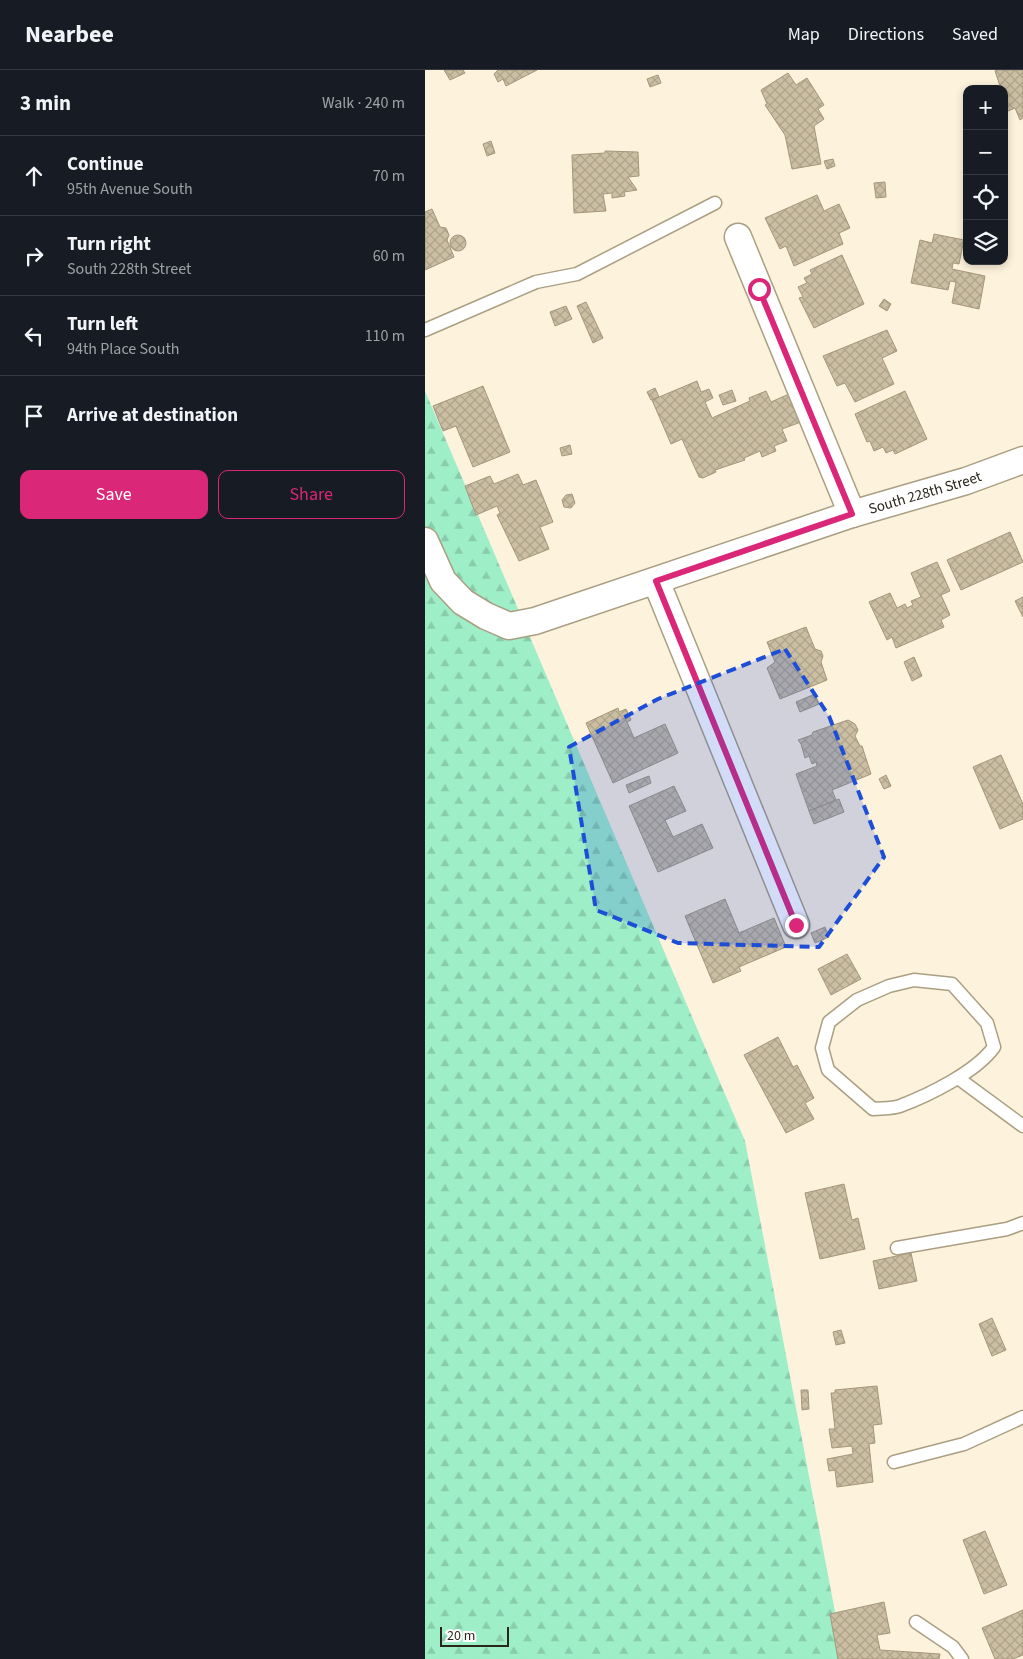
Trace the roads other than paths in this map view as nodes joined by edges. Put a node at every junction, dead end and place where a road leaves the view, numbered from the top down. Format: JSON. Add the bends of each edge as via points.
{"nodes":[{"id":1,"x":715,"y":203,"type":"dead end"},
{"id":2,"x":737,"y":237,"type":"dead end"},
{"id":3,"x":425,"y":330,"type":"edge"},
{"id":4,"x":1023,"y":460,"type":"edge"},
{"id":5,"x":852,"y":514,"type":"junction"},
{"id":6,"x":425,"y":541,"type":"edge"},
{"id":7,"x":656,"y":581,"type":"junction"},
{"id":8,"x":796,"y":925,"type":"dead end"},
{"id":9,"x":958,"y":1078,"type":"junction"},
{"id":10,"x":1023,"y":1126,"type":"edge"},
{"id":11,"x":1023,"y":1223,"type":"edge"},
{"id":12,"x":897,"y":1248,"type":"dead end"},
{"id":13,"x":1023,"y":1417,"type":"edge"},
{"id":14,"x":894,"y":1462,"type":"dead end"},
{"id":15,"x":916,"y":1622,"type":"dead end"},
{"id":16,"x":962,"y":1659,"type":"edge"}],
"edges":[{"from":1,"to":3,"type":"lane","via":[[577,274],[536,282]]},
{"from":2,"to":5,"type":"street"},
{"from":4,"to":5,"type":"street","name":"South 228th Street","via":[[966,481]]},
{"from":5,"to":7,"type":"street","name":"South 228th Street"},
{"from":6,"to":7,"type":"street","name":"South 228th Street","via":[[443,581],[463,602],[509,626],[535,621]]},
{"from":7,"to":8,"type":"street"},
{"from":9,"to":9,"type":"lane","via":[[984,1060],[994,1047],[987,1023],[952,984],[914,980],[889,986],[857,1000],[829,1022],[822,1048],[828,1070],[873,1109],[898,1107]]},
{"from":9,"to":10,"type":"lane"},
{"from":11,"to":12,"type":"lane","via":[[1007,1229]]},
{"from":13,"to":14,"type":"lane","via":[[964,1444]]},
{"from":15,"to":16,"type":"lane","via":[[953,1647]]}]}
